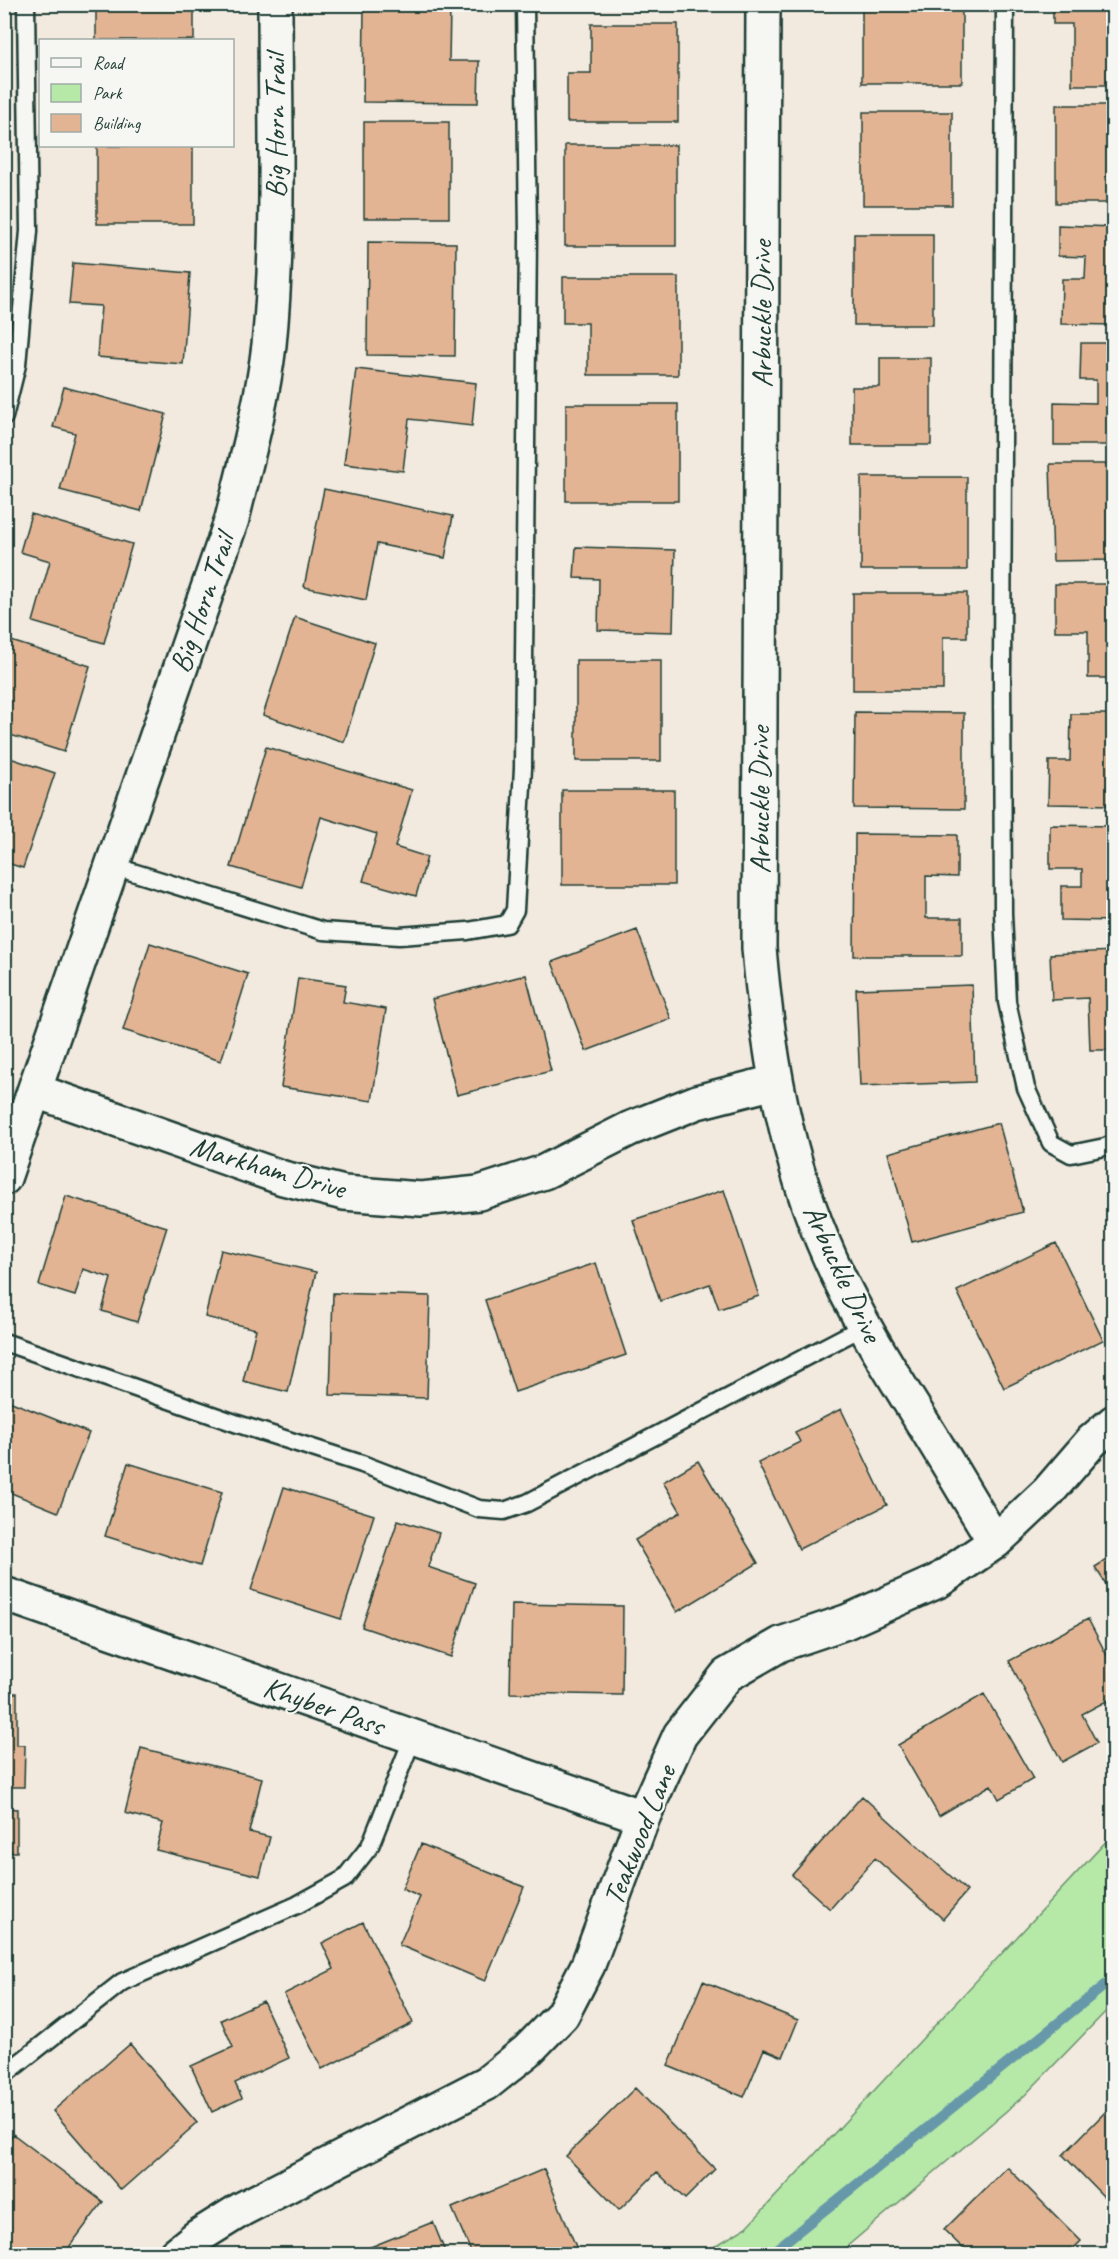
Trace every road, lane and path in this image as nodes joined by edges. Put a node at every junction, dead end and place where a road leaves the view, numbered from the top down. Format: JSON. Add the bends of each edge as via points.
{"nodes":[{"id":1,"x":26,"y":4,"type":"edge"},
{"id":2,"x":275,"y":4,"type":"edge"},
{"id":3,"x":525,"y":4,"type":"edge"},
{"id":4,"x":762,"y":4,"type":"edge"},
{"id":5,"x":1005,"y":4,"type":"edge"},
{"id":6,"x":4,"y":417,"type":"edge"},
{"id":7,"x":113,"y":866,"type":"junction"},
{"id":8,"x":775,"y":1082,"type":"junction"},
{"id":9,"x":36,"y":1091,"type":"junction"},
{"id":10,"x":1113,"y":1143,"type":"edge"},
{"id":11,"x":4,"y":1178,"type":"edge"},
{"id":12,"x":863,"y":1327,"type":"junction"},
{"id":13,"x":4,"y":1342,"type":"edge"},
{"id":14,"x":1113,"y":1422,"type":"edge"},
{"id":15,"x":995,"y":1542,"type":"junction"},
{"id":16,"x":4,"y":1594,"type":"edge"},
{"id":17,"x":413,"y":1737,"type":"junction"},
{"id":18,"x":643,"y":1817,"type":"junction"},
{"id":19,"x":4,"y":2075,"type":"edge"},
{"id":20,"x":176,"y":2254,"type":"edge"}],
"edges":[{"from":1,"to":6,"type":"lane","via":[[29,231],[17,365]]},
{"from":2,"to":7,"type":"street","name":"Big Horn Trail","via":[[275,244],[268,347],[253,433],[232,519]]},
{"from":3,"to":7,"type":"lane","via":[[528,235],[523,744],[515,910],[507,924],[468,932],[399,936],[323,932]]},
{"from":4,"to":8,"type":"street","name":"Arbuckle Drive","via":[[759,948]]},
{"from":5,"to":10,"type":"lane","via":[[1002,735],[1007,1002],[1026,1088],[1051,1143],[1071,1154]]},
{"from":7,"to":9,"type":"street","name":"Big Horn Trail"},
{"from":8,"to":9,"type":"street","name":"Markham Drive","via":[[697,1102],[522,1179],[479,1193],[422,1199],[344,1193],[283,1178]]},
{"from":8,"to":12,"type":"street","name":"Arbuckle Drive","via":[[802,1181],[829,1257]]},
{"from":9,"to":11,"type":"street","name":"Big Horn Trail"},
{"from":12,"to":13,"type":"lane","via":[[527,1503],[504,1511],[479,1509],[362,1464]]},
{"from":12,"to":15,"type":"street","name":"Arbuckle Drive"},
{"from":14,"to":15,"type":"street","name":"Teakwood Lane"},
{"from":15,"to":18,"type":"street","name":"Teakwood Lane","via":[[938,1581],[846,1622],[781,1644],[727,1676],[680,1736]]},
{"from":16,"to":17,"type":"street","name":"Khyber Pass"},
{"from":17,"to":18,"type":"street","name":"Khyber Pass"},
{"from":17,"to":19,"type":"lane","via":[[370,1846],[344,1879],[297,1905],[122,1982]]},
{"from":18,"to":20,"type":"street","name":"Teakwood Lane","via":[[588,1965],[562,2015],[527,2051],[487,2083],[242,2210],[197,2236]]}]}
